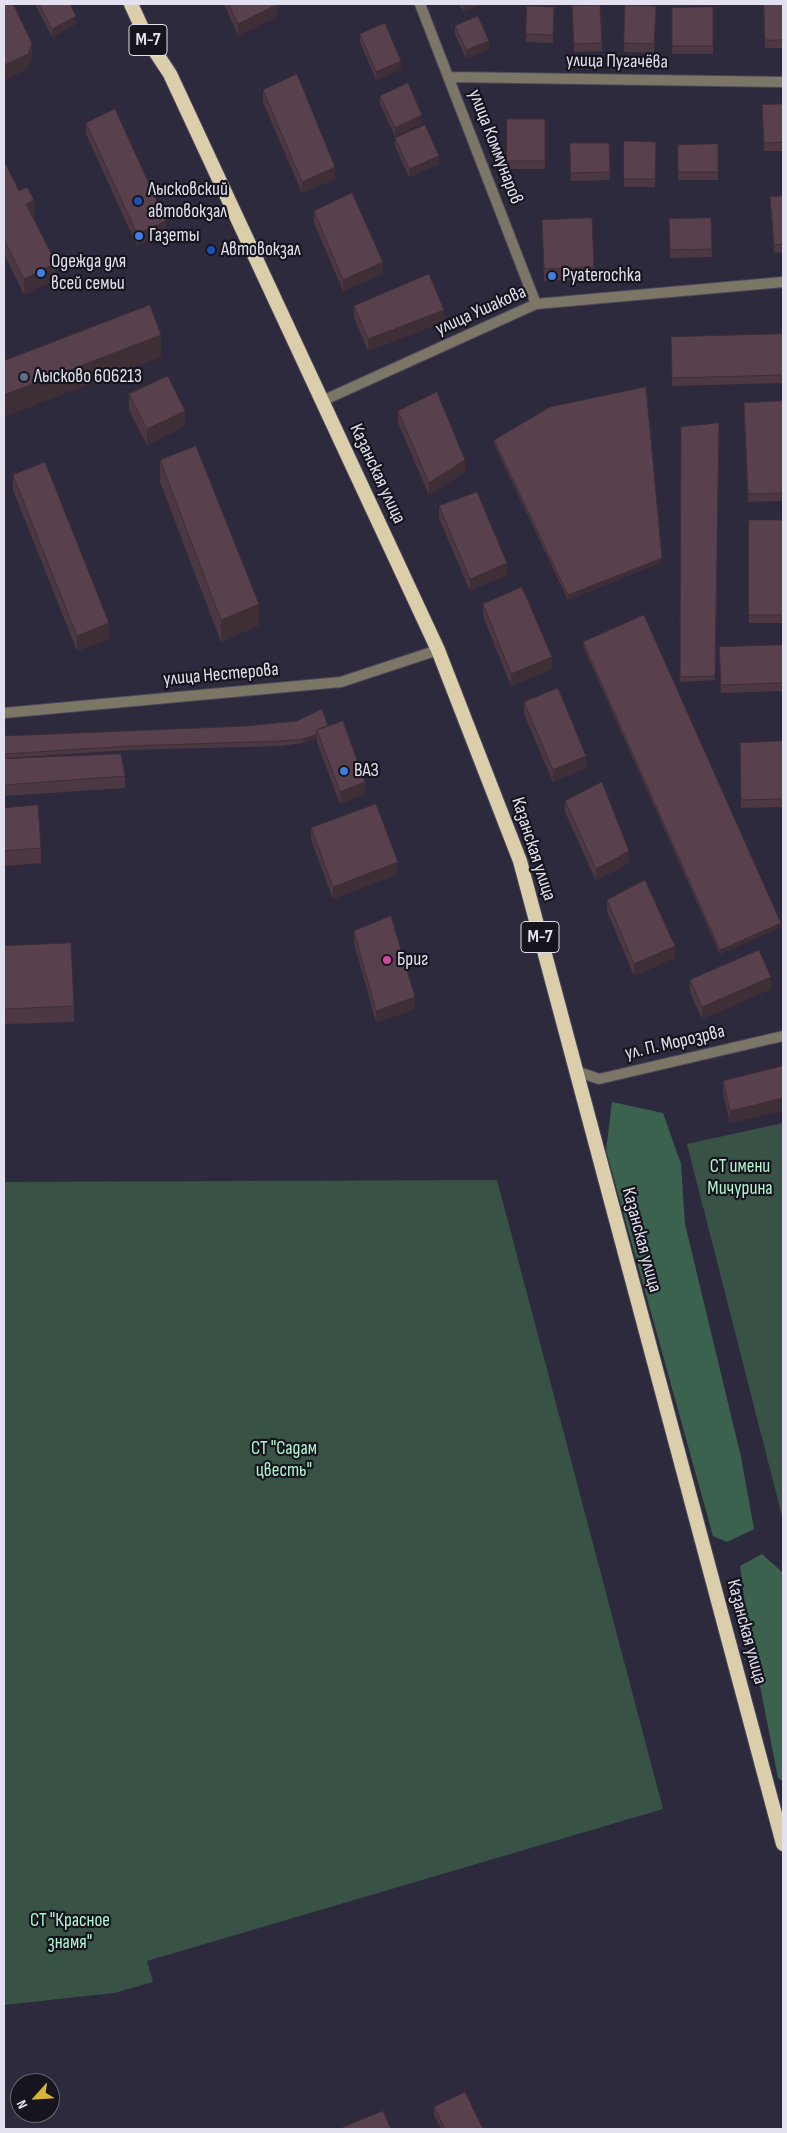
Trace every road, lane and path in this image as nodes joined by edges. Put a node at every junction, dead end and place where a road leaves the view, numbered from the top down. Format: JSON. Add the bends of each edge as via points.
{"nodes":[{"id":1,"x":130,"y":4,"type":"edge"},
{"id":2,"x":420,"y":4,"type":"edge"},
{"id":3,"x":450,"y":77,"type":"junction"},
{"id":4,"x":783,"y":82,"type":"edge"},
{"id":5,"x":783,"y":282,"type":"edge"},
{"id":6,"x":536,"y":304,"type":"junction"},
{"id":7,"x":322,"y":401,"type":"junction"},
{"id":8,"x":438,"y":650,"type":"junction"},
{"id":9,"x":4,"y":713,"type":"edge"},
{"id":10,"x":783,"y":1036,"type":"edge"},
{"id":11,"x":576,"y":1071,"type":"junction"},
{"id":12,"x":783,"y":1844,"type":"edge"}],
"edges":[{"from":1,"to":7,"type":"highway","name":"Казанская улица","number":"М-7","via":[[147,39],[170,74]]},
{"from":2,"to":3,"type":"street","name":"улица Коммунаров"},
{"from":3,"to":4,"type":"street","name":"улица Пугачёва"},
{"from":3,"to":6,"type":"street","name":"улица Коммунаров"},
{"from":5,"to":6,"type":"street","name":"улица Ушакова"},
{"from":6,"to":7,"type":"street","name":"улица Ушакова"},
{"from":7,"to":8,"type":"highway","name":"Казанская улица","number":"М-7"},
{"from":8,"to":9,"type":"street","name":"улица Нестерова","via":[[341,682]]},
{"from":8,"to":11,"type":"highway","name":"Казанская улица","number":"М-7","via":[[520,861]]},
{"from":10,"to":11,"type":"street","name":"ул. П. Морозрва","via":[[598,1079]]},
{"from":11,"to":12,"type":"highway","name":"Казанская улица","number":"М-7"}]}
